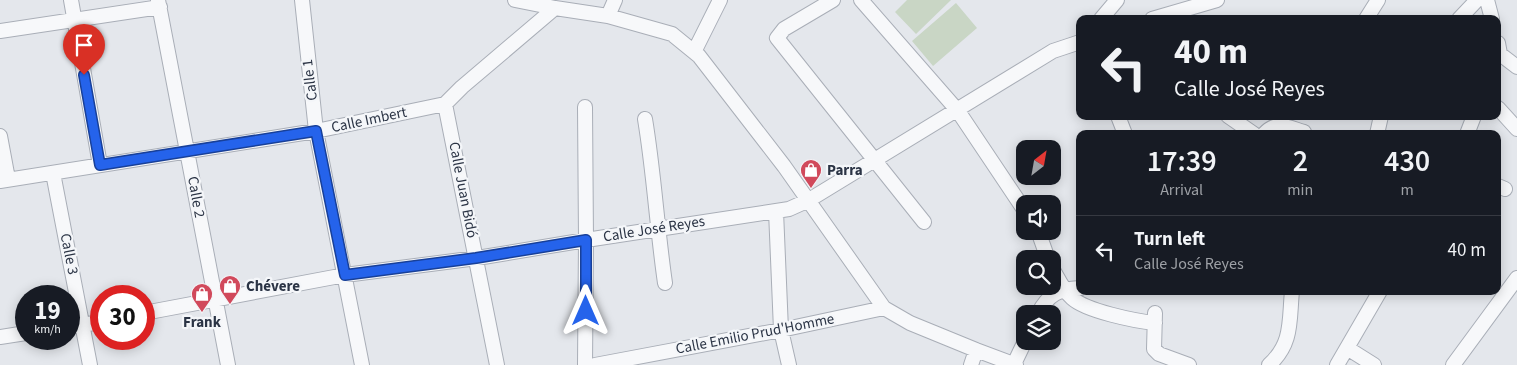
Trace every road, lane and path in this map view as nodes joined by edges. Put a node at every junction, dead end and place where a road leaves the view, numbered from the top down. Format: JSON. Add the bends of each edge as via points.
{"nodes":[{"id":1,"x":71,"y":0,"type":"edge"},
{"id":2,"x":302,"y":0,"type":"edge"},
{"id":3,"x":515,"y":0,"type":"edge"},
{"id":4,"x":615,"y":0,"type":"edge"},
{"id":5,"x":720,"y":0,"type":"edge"},
{"id":6,"x":833,"y":0,"type":"edge"},
{"id":7,"x":861,"y":0,"type":"edge"},
{"id":8,"x":1117,"y":0,"type":"edge"},
{"id":9,"x":1218,"y":0,"type":"edge"},
{"id":10,"x":1378,"y":0,"type":"edge"},
{"id":11,"x":1476,"y":0,"type":"edge"},
{"id":12,"x":1487,"y":0,"type":"edge"},
{"id":13,"x":159,"y":3,"type":"edge"},
{"id":14,"x":555,"y":8,"type":"junction"},
{"id":15,"x":1104,"y":15,"type":"edge"},
{"id":16,"x":1174,"y":15,"type":"edge"},
{"id":17,"x":1369,"y":15,"type":"edge"},
{"id":18,"x":1463,"y":15,"type":"edge"},
{"id":19,"x":1491,"y":15,"type":"edge"},
{"id":20,"x":608,"y":16,"type":"junction"},
{"id":21,"x":74,"y":20,"type":"junction"},
{"id":22,"x":0,"y":31,"type":"edge"},
{"id":23,"x":1076,"y":43,"type":"edge"},
{"id":24,"x":694,"y":52,"type":"junction"},
{"id":25,"x":1501,"y":54,"type":"edge"},
{"id":26,"x":1517,"y":67,"type":"edge"},
{"id":27,"x":445,"y":104,"type":"junction"},
{"id":28,"x":585,"y":108,"type":"dead end"},
{"id":29,"x":958,"y":111,"type":"junction"},
{"id":30,"x":1501,"y":111,"type":"edge"},
{"id":31,"x":646,"y":119,"type":"dead end"},
{"id":32,"x":1234,"y":120,"type":"edge"},
{"id":33,"x":1517,"y":129,"type":"edge"},
{"id":34,"x":1248,"y":130,"type":"edge"},
{"id":35,"x":1269,"y":130,"type":"edge"},
{"id":36,"x":1297,"y":130,"type":"edge"},
{"id":37,"x":316,"y":131,"type":"junction"},
{"id":38,"x":0,"y":136,"type":"edge"},
{"id":39,"x":188,"y":151,"type":"junction"},
{"id":40,"x":874,"y":160,"type":"junction"},
{"id":41,"x":100,"y":165,"type":"junction"},
{"id":42,"x":53,"y":173,"type":"junction"},
{"id":43,"x":4,"y":180,"type":"edge"},
{"id":44,"x":1016,"y":198,"type":"edge"},
{"id":45,"x":809,"y":200,"type":"junction"},
{"id":46,"x":776,"y":211,"type":"junction"},
{"id":47,"x":924,"y":222,"type":"dead end"},
{"id":48,"x":658,"y":228,"type":"junction"},
{"id":49,"x":586,"y":240,"type":"junction"},
{"id":50,"x":476,"y":258,"type":"junction"},
{"id":51,"x":345,"y":275,"type":"junction"},
{"id":52,"x":1508,"y":282,"type":"edge"},
{"id":53,"x":665,"y":283,"type":"dead end"},
{"id":54,"x":1061,"y":284,"type":"edge"},
{"id":55,"x":70,"y":285,"type":"edge"},
{"id":56,"x":1076,"y":288,"type":"edge"},
{"id":57,"x":1064,"y":289,"type":"junction"},
{"id":58,"x":1501,"y":293,"type":"edge"},
{"id":59,"x":1292,"y":295,"type":"edge"},
{"id":60,"x":1378,"y":295,"type":"edge"},
{"id":61,"x":1499,"y":295,"type":"edge"},
{"id":62,"x":215,"y":300,"type":"junction"},
{"id":63,"x":1042,"y":305,"type":"edge"},
{"id":64,"x":884,"y":308,"type":"junction"},
{"id":65,"x":155,"y":311,"type":"edge"},
{"id":66,"x":781,"y":330,"type":"junction"},
{"id":67,"x":15,"y":335,"type":"edge"},
{"id":68,"x":0,"y":337,"type":"edge"},
{"id":69,"x":80,"y":337,"type":"edge"},
{"id":70,"x":1347,"y":348,"type":"junction"},
{"id":71,"x":976,"y":350,"type":"junction"},
{"id":72,"x":1021,"y":350,"type":"edge"},
{"id":73,"x":90,"y":365,"type":"edge"},
{"id":74,"x":228,"y":365,"type":"edge"},
{"id":75,"x":362,"y":365,"type":"edge"},
{"id":76,"x":497,"y":365,"type":"edge"},
{"id":77,"x":585,"y":365,"type":"edge"},
{"id":78,"x":595,"y":365,"type":"edge"},
{"id":79,"x":789,"y":365,"type":"edge"},
{"id":80,"x":971,"y":365,"type":"edge"},
{"id":81,"x":1015,"y":365,"type":"edge"},
{"id":82,"x":1189,"y":365,"type":"edge"},
{"id":83,"x":1269,"y":365,"type":"edge"},
{"id":84,"x":1337,"y":365,"type":"edge"},
{"id":85,"x":1374,"y":365,"type":"edge"},
{"id":86,"x":1453,"y":365,"type":"edge"}],
"edges":[{"from":1,"to":21,"type":"street"},
{"from":2,"to":37,"type":"street","name":"Calle 1"},
{"from":3,"to":14,"type":"street"},
{"from":4,"to":20,"type":"street"},
{"from":5,"to":24,"type":"street"},
{"from":6,"to":40,"type":"street","via":[[784,29],[777,38]]},
{"from":7,"to":29,"type":"street"},
{"from":8,"to":15,"type":"street"},
{"from":9,"to":16,"type":"street"},
{"from":10,"to":17,"type":"street"},
{"from":11,"to":18,"type":"street"},
{"from":12,"to":19,"type":"street"},
{"from":13,"to":21,"type":"street"},
{"from":13,"to":39,"type":"street","name":"Calle 2"},
{"from":14,"to":20,"type":"street"},
{"from":14,"to":27,"type":"street"},
{"from":20,"to":24,"type":"street","via":[[672,34]]},
{"from":21,"to":22,"type":"street"},
{"from":21,"to":41,"type":"street"},
{"from":23,"to":29,"type":"street","name":"Calle José Reyes","via":[[1053,51]]},
{"from":24,"to":45,"type":"street"},
{"from":25,"to":26,"type":"street"},
{"from":27,"to":37,"type":"street","name":"Calle Imbert"},
{"from":27,"to":50,"type":"street","name":"Calle Juan Bidó"},
{"from":28,"to":49,"type":"street"},
{"from":29,"to":40,"type":"street","name":"Calle José Reyes"},
{"from":29,"to":44,"type":"street"},
{"from":30,"to":33,"type":"street"},
{"from":31,"to":48,"type":"street"},
{"from":32,"to":34,"type":"street"},
{"from":35,"to":36,"type":"street","via":[[1274,126]]},
{"from":37,"to":39,"type":"street","name":"Calle Imbert"},
{"from":37,"to":51,"type":"street","name":"Calle 1"},
{"from":38,"to":43,"type":"street"},
{"from":39,"to":41,"type":"street","name":"Calle Imbert"},
{"from":39,"to":62,"type":"street","name":"Calle 2"},
{"from":40,"to":45,"type":"street","name":"Calle José Reyes"},
{"from":40,"to":47,"type":"street"},
{"from":41,"to":42,"type":"street","name":"Calle Imbert"},
{"from":42,"to":43,"type":"street","name":"Calle Imbert"},
{"from":42,"to":55,"type":"street","name":"Calle 3"},
{"from":45,"to":46,"type":"street","name":"Calle José Reyes"},
{"from":45,"to":64,"type":"street"},
{"from":46,"to":48,"type":"street","name":"Calle José Reyes"},
{"from":46,"to":66,"type":"street"},
{"from":48,"to":49,"type":"street","name":"Calle José Reyes"},
{"from":48,"to":53,"type":"street"},
{"from":49,"to":50,"type":"street","name":"Calle José Reyes"},
{"from":49,"to":77,"type":"street"},
{"from":50,"to":51,"type":"street","name":"Calle José Reyes"},
{"from":50,"to":76,"type":"street","name":"Calle Juan Bidó"},
{"from":51,"to":62,"type":"street","name":"Calle José Reyes"},
{"from":51,"to":75,"type":"street","name":"Calle 1"},
{"from":52,"to":58,"type":"street"},
{"from":54,"to":57,"type":"street"},
{"from":56,"to":57,"type":"street"},
{"from":57,"to":63,"type":"street"},
{"from":57,"to":82,"type":"street","via":[[1073,299],[1089,308],[1129,319],[1155,318],[1154,349]]},
{"from":59,"to":83,"type":"street","via":[[1286,344]]},
{"from":60,"to":70,"type":"street"},
{"from":61,"to":86,"type":"street"},
{"from":62,"to":65,"type":"street","name":"Calle José Reyes"},
{"from":62,"to":74,"type":"street","name":"Calle 2"},
{"from":64,"to":66,"type":"street","name":"Calle Emilio Prud'Homme"},
{"from":64,"to":71,"type":"street","via":[[910,323]]},
{"from":66,"to":78,"type":"street","name":"Calle Emilio Prud'Homme"},
{"from":66,"to":79,"type":"street"},
{"from":67,"to":68,"type":"street"},
{"from":69,"to":73,"type":"street","name":"Calle 3"},
{"from":70,"to":84,"type":"street"},
{"from":70,"to":85,"type":"street"},
{"from":71,"to":80,"type":"street"},
{"from":71,"to":81,"type":"street"},
{"from":72,"to":81,"type":"street"}]}
